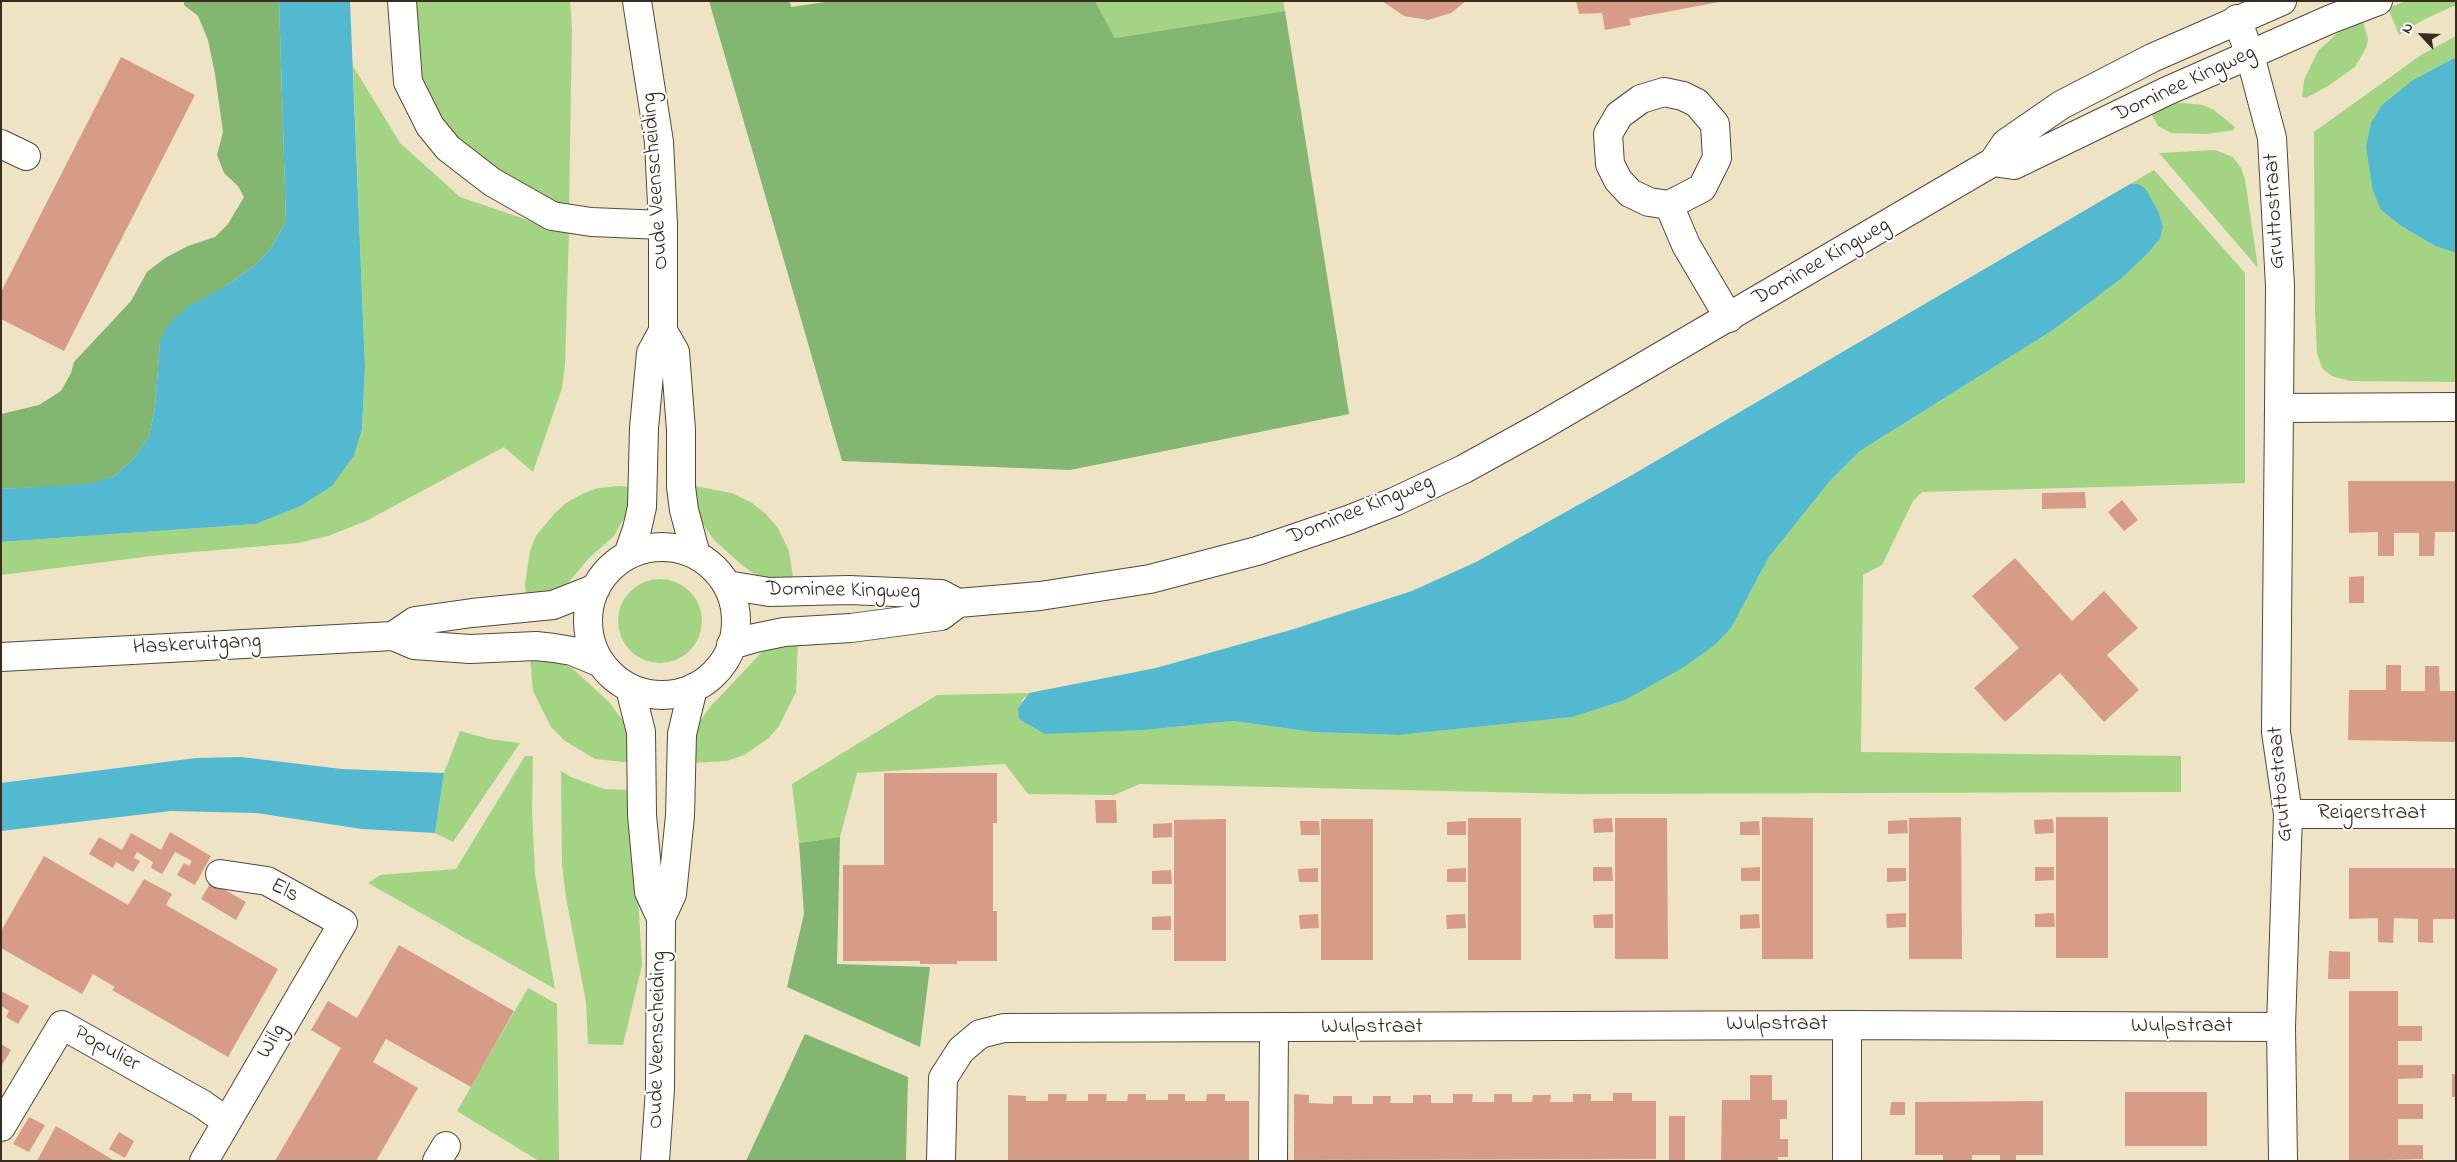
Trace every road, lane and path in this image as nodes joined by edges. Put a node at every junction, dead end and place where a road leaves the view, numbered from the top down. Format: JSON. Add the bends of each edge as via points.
{"nodes":[{"id":1,"x":402,"y":1,"type":"edge"},
{"id":2,"x":636,"y":1,"type":"edge"},
{"id":3,"x":2282,"y":1,"type":"edge"},
{"id":4,"x":2378,"y":1,"type":"edge"},
{"id":5,"x":2237,"y":19,"type":"junction"},
{"id":6,"x":2250,"y":55,"type":"junction"},
{"id":7,"x":1,"y":144,"type":"edge"},
{"id":8,"x":26,"y":156,"type":"dead end"},
{"id":9,"x":1993,"y":162,"type":"junction"},
{"id":10,"x":1669,"y":205,"type":"junction"},
{"id":11,"x":663,"y":225,"type":"junction"},
{"id":12,"x":1728,"y":318,"type":"junction"},
{"id":13,"x":663,"y":331,"type":"junction"},
{"id":14,"x":2456,"y":407,"type":"edge"},
{"id":15,"x":2279,"y":408,"type":"junction"},
{"id":16,"x":628,"y":555,"type":"junction"},
{"id":17,"x":696,"y":555,"type":"junction"},
{"id":18,"x":727,"y":585,"type":"junction"},
{"id":19,"x":596,"y":588,"type":"junction"},
{"id":20,"x":958,"y":603,"type":"junction"},
{"id":21,"x":393,"y":636,"type":"junction"},
{"id":22,"x":731,"y":646,"type":"junction"},
{"id":23,"x":1,"y":657,"type":"edge"},
{"id":24,"x":601,"y":663,"type":"junction"},
{"id":25,"x":630,"y":688,"type":"junction"},
{"id":26,"x":693,"y":688,"type":"junction"},
{"id":27,"x":2288,"y":814,"type":"junction"},
{"id":28,"x":2456,"y":814,"type":"edge"},
{"id":29,"x":220,"y":874,"type":"dead end"},
{"id":30,"x":661,"y":918,"type":"junction"},
{"id":31,"x":343,"y":923,"type":"joint"},
{"id":32,"x":1847,"y":1025,"type":"junction"},
{"id":33,"x":1274,"y":1028,"type":"junction"},
{"id":34,"x":2281,"y":1028,"type":"junction"},
{"id":35,"x":226,"y":1121,"type":"junction"},
{"id":36,"x":1,"y":1127,"type":"edge"},
{"id":37,"x":204,"y":1161,"type":"edge"},
{"id":38,"x":655,"y":1161,"type":"edge"},
{"id":39,"x":941,"y":1161,"type":"edge"},
{"id":40,"x":1273,"y":1161,"type":"edge"},
{"id":41,"x":1846,"y":1161,"type":"edge"},
{"id":42,"x":2283,"y":1161,"type":"edge"}],
"edges":[{"from":1,"to":11,"type":"street","via":[[408,82],[430,126],[448,148],[492,182],[552,216],[591,222]]},
{"from":2,"to":11,"type":"street","name":"Oude Veenscheiding","via":[[659,142]]},
{"from":3,"to":5,"type":"street","name":"Dominee Kingweg"},
{"from":4,"to":6,"type":"street","name":"Dominee Kingweg"},
{"from":5,"to":6,"type":"street","name":"Gruttostraat"},
{"from":5,"to":9,"type":"street","name":"Dominee Kingweg","via":[[2061,105],[2006,143]]},
{"from":6,"to":9,"type":"street","name":"Dominee Kingweg","via":[[2014,165]]},
{"from":6,"to":15,"type":"street","name":"Gruttostraat","via":[[2272,138],[2280,286]]},
{"from":7,"to":8,"type":"street"},
{"from":9,"to":12,"type":"street","name":"Dominee Kingweg"},
{"from":10,"to":10,"type":"street","via":[[1702,188],[1716,158],[1715,124],[1696,103],[1664,92],[1640,100],[1619,115],[1608,134],[1610,164],[1618,180],[1630,193],[1649,202]]},
{"from":10,"to":12,"type":"street","name":"Dominee Kingweg","via":[[1686,245]]},
{"from":11,"to":13,"type":"street","name":"Oude Veenscheiding"},
{"from":12,"to":20,"type":"street","name":"Dominee Kingweg","via":[[1464,469],[1348,520],[1256,551],[1150,579],[1040,596]]},
{"from":13,"to":16,"type":"street","name":"Oude Veenscheiding","via":[[652,353],[644,428],[642,507]]},
{"from":13,"to":17,"type":"street","name":"Oude Veenscheiding","via":[[675,352],[681,430],[681,487]]},
{"from":14,"to":15,"type":"street"},
{"from":15,"to":27,"type":"street","name":"Gruttostraat","via":[[2276,732]]},
{"from":16,"to":17,"type":"street","via":[[662,547]]},
{"from":16,"to":19,"type":"street","via":[[612,566]]},
{"from":17,"to":18,"type":"street","via":[[717,571]]},
{"from":18,"to":20,"type":"street","name":"Dominee Kingweg","via":[[769,592],[849,590],[941,594]]},
{"from":18,"to":22,"type":"street","via":[[736,615]]},
{"from":19,"to":21,"type":"street","via":[[554,605],[415,621]]},
{"from":19,"to":24,"type":"street","via":[[588,626],[592,645]]},
{"from":20,"to":22,"type":"street","name":"Dominee Kingweg","via":[[941,616],[851,628],[784,632]]},
{"from":21,"to":23,"type":"street","name":"Haskeruitgang"},
{"from":21,"to":24,"type":"street","name":"Haskeruitgang","via":[[414,645],[470,649],[554,648]]},
{"from":22,"to":26,"type":"street","via":[[716,671]]},
{"from":24,"to":25,"type":"street"},
{"from":25,"to":26,"type":"street","via":[[661,695]]},
{"from":25,"to":30,"type":"street","name":"Oude Veenscheiding","via":[[641,732],[642,815],[649,892]]},
{"from":26,"to":30,"type":"street","name":"Oude Veenscheiding","via":[[682,734],[680,816],[672,894]]},
{"from":27,"to":28,"type":"street","name":"Reigerstraat"},
{"from":27,"to":34,"type":"street","name":"Gruttostraat"},
{"from":29,"to":31,"type":"street","name":"Els","via":[[267,881]]},
{"from":30,"to":38,"type":"street","name":"Oude Veenscheiding","via":[[660,1081]]},
{"from":31,"to":35,"type":"street","name":"Wilg"},
{"from":32,"to":33,"type":"street","name":"Wulpstraat"},
{"from":32,"to":34,"type":"street","name":"Wulpstraat"},
{"from":32,"to":41,"type":"street"},
{"from":33,"to":39,"type":"street","name":"Wulpstraat","via":[[1004,1028],[980,1034],[961,1050],[943,1078]]},
{"from":33,"to":40,"type":"street"},
{"from":34,"to":42,"type":"street","name":"Gruttostraat"},
{"from":35,"to":36,"type":"street","name":"Populier","via":[[202,1104],[62,1025]]},
{"from":35,"to":37,"type":"street","name":"Wilg"}]}
